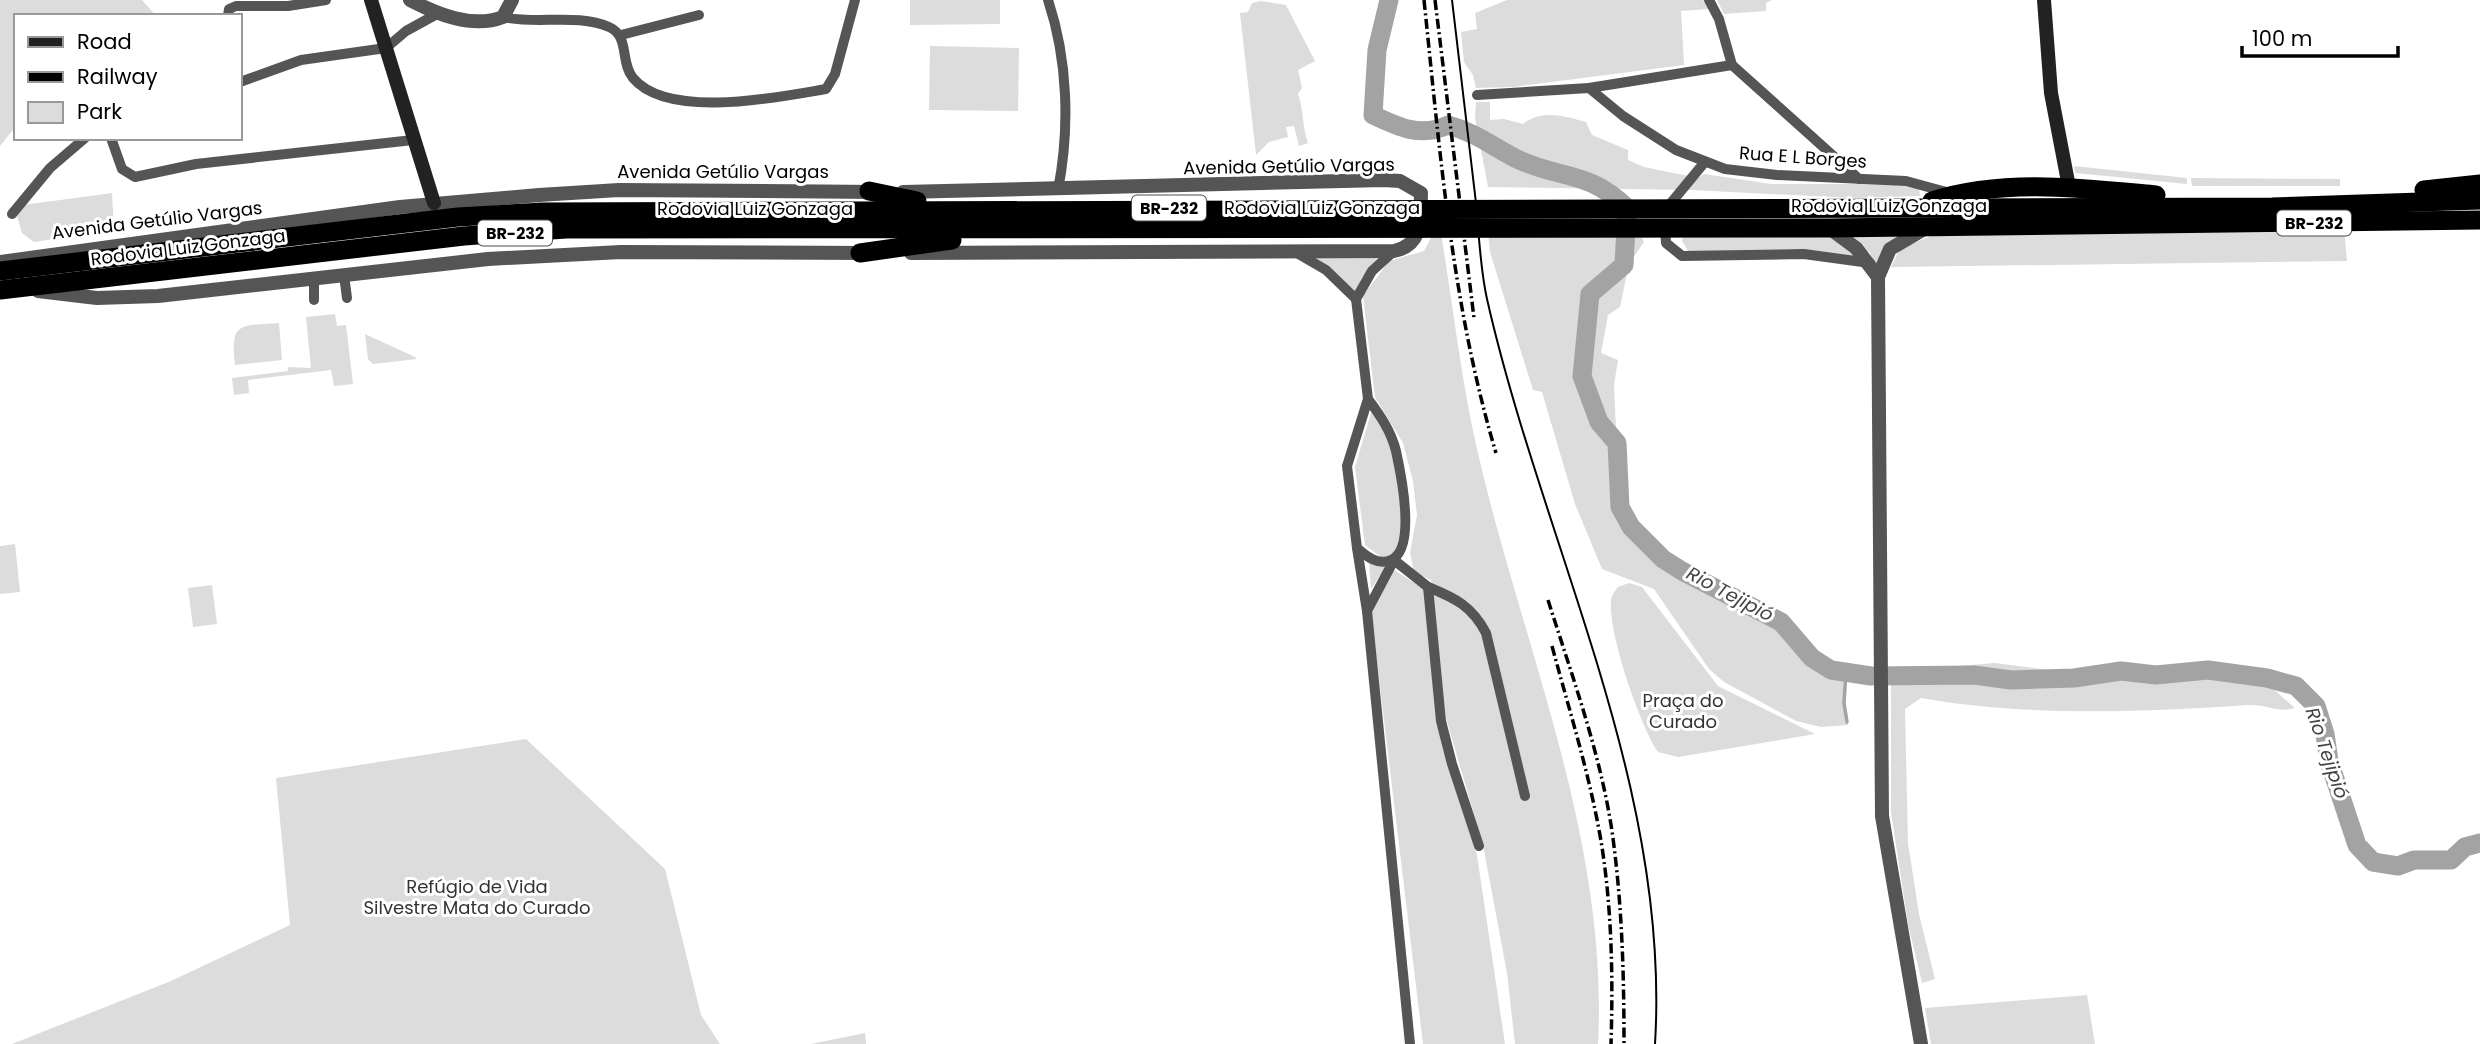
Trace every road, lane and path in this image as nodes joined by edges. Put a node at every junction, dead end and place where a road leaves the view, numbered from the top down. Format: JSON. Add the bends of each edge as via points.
{"nodes":[{"id":1,"x":326,"y":0,"type":"edge"},
{"id":2,"x":371,"y":0,"type":"edge"},
{"id":3,"x":410,"y":0,"type":"edge"},
{"id":4,"x":512,"y":0,"type":"edge"},
{"id":5,"x":855,"y":0,"type":"edge"},
{"id":6,"x":1048,"y":0,"type":"edge"},
{"id":7,"x":1709,"y":0,"type":"edge"},
{"id":8,"x":2044,"y":0,"type":"edge"},
{"id":9,"x":228,"y":12,"type":"edge"},
{"id":10,"x":437,"y":14,"type":"junction"},
{"id":11,"x":699,"y":15,"type":"dead end"},
{"id":12,"x":503,"y":17,"type":"junction"},
{"id":13,"x":621,"y":35,"type":"junction"},
{"id":14,"x":386,"y":48,"type":"junction"},
{"id":15,"x":1732,"y":65,"type":"junction"},
{"id":16,"x":242,"y":81,"type":"edge"},
{"id":17,"x":1589,"y":88,"type":"junction"},
{"id":18,"x":1477,"y":95,"type":"dead end"},
{"id":19,"x":83,"y":140,"type":"edge"},
{"id":20,"x":112,"y":140,"type":"edge"},
{"id":21,"x":413,"y":141,"type":"junction"},
{"id":22,"x":1704,"y":163,"type":"junction"},
{"id":23,"x":1859,"y":179,"type":"junction"},
{"id":24,"x":2480,"y":184,"type":"edge"},
{"id":25,"x":2069,"y":187,"type":"junction"},
{"id":26,"x":1058,"y":190,"type":"junction"},
{"id":27,"x":869,"y":191,"type":"junction"},
{"id":28,"x":1953,"y":194,"type":"junction"},
{"id":29,"x":2480,"y":200,"type":"edge"},
{"id":30,"x":435,"y":203,"type":"junction"},
{"id":31,"x":2340,"y":204,"type":"junction"},
{"id":32,"x":2272,"y":206,"type":"junction"},
{"id":33,"x":1909,"y":208,"type":"junction"},
{"id":34,"x":959,"y":209,"type":"junction"},
{"id":35,"x":12,"y":214,"type":"dead end"},
{"id":36,"x":1705,"y":217,"type":"junction"},
{"id":37,"x":1379,"y":218,"type":"junction"},
{"id":38,"x":2480,"y":220,"type":"edge"},
{"id":39,"x":1930,"y":226,"type":"junction"},
{"id":40,"x":1829,"y":228,"type":"junction"},
{"id":41,"x":1017,"y":231,"type":"junction"},
{"id":42,"x":1394,"y":251,"type":"junction"},
{"id":43,"x":1295,"y":252,"type":"junction"},
{"id":44,"x":860,"y":253,"type":"junction"},
{"id":45,"x":0,"y":261,"type":"edge"},
{"id":46,"x":1870,"y":263,"type":"junction"},
{"id":47,"x":0,"y":271,"type":"edge"},
{"id":48,"x":344,"y":275,"type":"junction"},
{"id":49,"x":1878,"y":277,"type":"junction"},
{"id":50,"x":314,"y":278,"type":"junction"},
{"id":51,"x":8,"y":289,"type":"edge"},
{"id":52,"x":347,"y":298,"type":"dead end"},
{"id":53,"x":1356,"y":299,"type":"junction"},
{"id":54,"x":314,"y":300,"type":"dead end"},
{"id":55,"x":1368,"y":399,"type":"junction"},
{"id":56,"x":1357,"y":548,"type":"junction"},
{"id":57,"x":1394,"y":560,"type":"junction"},
{"id":58,"x":1428,"y":587,"type":"junction"},
{"id":59,"x":1367,"y":611,"type":"junction"},
{"id":60,"x":1525,"y":796,"type":"dead end"},
{"id":61,"x":1479,"y":846,"type":"dead end"},
{"id":62,"x":1410,"y":1044,"type":"edge"},
{"id":63,"x":1921,"y":1044,"type":"edge"}],
"edges":[{"from":1,"to":9,"type":"street"},
{"from":2,"to":14,"type":"main road"},
{"from":3,"to":10,"type":"street"},
{"from":4,"to":12,"type":"street"},
{"from":5,"to":13,"type":"street","via":[[835,74],[825,89],[813,91],[713,104],[663,94],[634,79]]},
{"from":6,"to":26,"type":"street","via":[[1061,52],[1066,116]]},
{"from":7,"to":15,"type":"street"},
{"from":8,"to":25,"type":"main road","via":[[2051,93]]},
{"from":10,"to":12,"type":"street","via":[[472,21]]},
{"from":10,"to":14,"type":"street"},
{"from":11,"to":13,"type":"street"},
{"from":12,"to":13,"type":"street","via":[[603,25]]},
{"from":14,"to":16,"type":"street","via":[[300,60]]},
{"from":14,"to":21,"type":"main road"},
{"from":15,"to":17,"type":"street"},
{"from":15,"to":23,"type":"street"},
{"from":17,"to":18,"type":"street"},
{"from":17,"to":22,"type":"street","name":"Rua E L Borges","via":[[1648,133]]},
{"from":19,"to":35,"type":"street","via":[[50,167]]},
{"from":20,"to":21,"type":"street","via":[[122,169],[130,176],[196,164]]},
{"from":21,"to":30,"type":"main road"},
{"from":22,"to":23,"type":"street","name":"Rua E L Borges","via":[[1747,172]]},
{"from":22,"to":46,"type":"street","via":[[1666,209],[1666,243],[1677,254],[1804,254]]},
{"from":23,"to":28,"type":"street","name":"Rua E L Borges","via":[[1906,181]]},
{"from":24,"to":31,"type":"highway"},
{"from":25,"to":28,"type":"highway"},
{"from":25,"to":32,"type":"highway"},
{"from":26,"to":27,"type":"street","name":"Avenida Getúlio Vargas"},
{"from":26,"to":42,"type":"street","name":"Avenida Getúlio Vargas","via":[[1400,181],[1421,193],[1420,223],[1410,247]]},
{"from":27,"to":30,"type":"street","name":"Avenida Getúlio Vargas","via":[[619,190]]},
{"from":27,"to":34,"type":"highway"},
{"from":28,"to":33,"type":"highway"},
{"from":29,"to":31,"type":"highway","name":"Rodovia Luiz Gonzaga","number":"BR-232"},
{"from":30,"to":45,"type":"street","name":"Avenida Getúlio Vargas"},
{"from":31,"to":32,"type":"highway","name":"Rodovia Luiz Gonzaga","number":"BR-232"},
{"from":32,"to":33,"type":"highway","name":"Rodovia Luiz Gonzaga","number":"BR-232"},
{"from":33,"to":36,"type":"highway","name":"Rodovia Luiz Gonzaga","number":"BR-232"},
{"from":34,"to":37,"type":"highway","name":"Rodovia Luiz Gonzaga","number":"BR-232"},
{"from":34,"to":47,"type":"highway","name":"Rodovia Luiz Gonzaga","number":"BR-232","via":[[542,212],[458,217]]},
{"from":36,"to":37,"type":"highway","name":"Rodovia Luiz Gonzaga","number":"BR-232"},
{"from":36,"to":40,"type":"highway","name":"Rodovia Luiz Gonzaga","number":"BR-232"},
{"from":37,"to":41,"type":"highway","name":"Rodovia Luiz Gonzaga","number":"BR-232"},
{"from":38,"to":39,"type":"highway","name":"Rodovia Luiz Gonzaga","number":"BR-232"},
{"from":39,"to":40,"type":"highway","name":"Rodovia Luiz Gonzaga","number":"BR-232"},
{"from":39,"to":49,"type":"street","via":[[1890,250]]},
{"from":40,"to":46,"type":"street"},
{"from":41,"to":44,"type":"highway"},
{"from":41,"to":51,"type":"highway","name":"Rodovia Luiz Gonzaga","number":"BR-232","via":[[566,229],[464,236]]},
{"from":42,"to":43,"type":"street"},
{"from":42,"to":53,"type":"street","via":[[1371,271]]},
{"from":43,"to":44,"type":"street"},
{"from":43,"to":53,"type":"street","via":[[1326,270]]},
{"from":44,"to":48,"type":"street","via":[[621,252],[488,259]]},
{"from":46,"to":49,"type":"street"},
{"from":48,"to":50,"type":"street"},
{"from":48,"to":52,"type":"street"},
{"from":49,"to":63,"type":"street","via":[[1882,817]]},
{"from":50,"to":51,"type":"street","via":[[123,298]]},
{"from":50,"to":54,"type":"street"},
{"from":53,"to":55,"type":"street"},
{"from":55,"to":56,"type":"street","via":[[1347,466]]},
{"from":55,"to":57,"type":"street","via":[[1387,425],[1396,450],[1406,530]]},
{"from":56,"to":57,"type":"street","via":[[1376,561]]},
{"from":56,"to":59,"type":"street"},
{"from":57,"to":58,"type":"street"},
{"from":57,"to":59,"type":"street"},
{"from":58,"to":60,"type":"street","via":[[1463,602],[1486,633]]},
{"from":58,"to":61,"type":"street","via":[[1441,721]]},
{"from":59,"to":62,"type":"street"}]}
